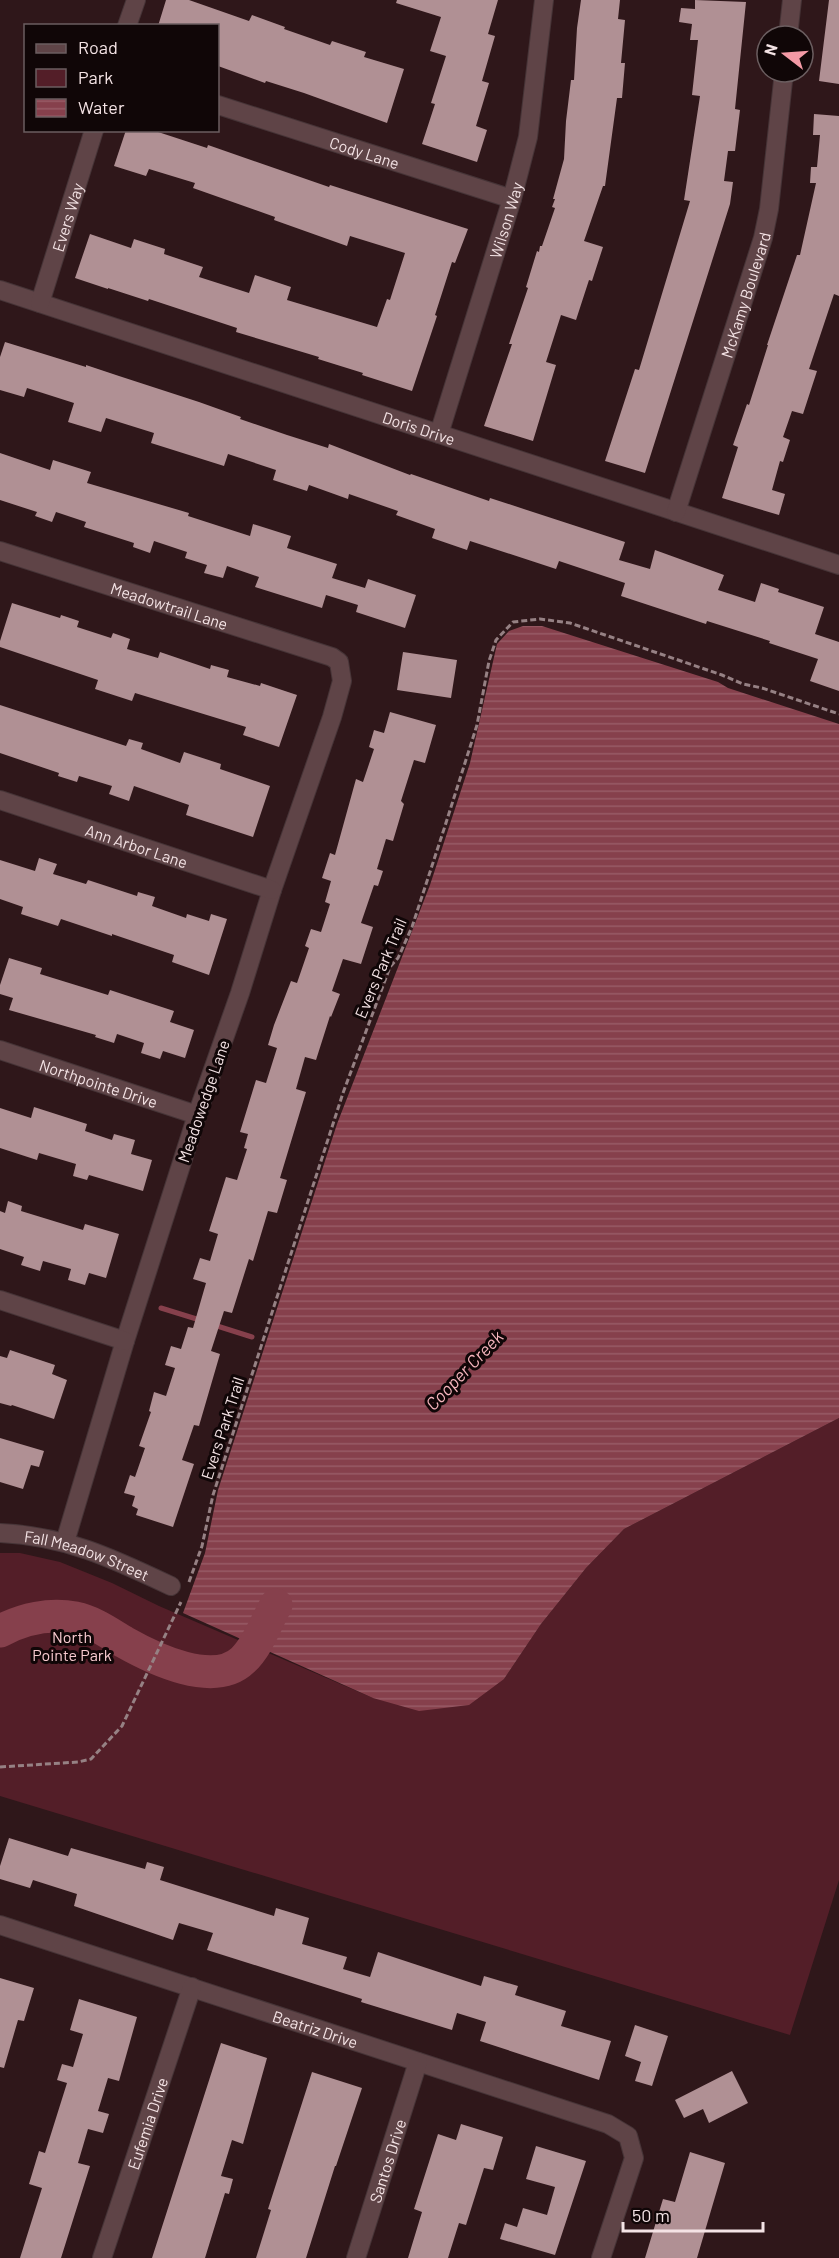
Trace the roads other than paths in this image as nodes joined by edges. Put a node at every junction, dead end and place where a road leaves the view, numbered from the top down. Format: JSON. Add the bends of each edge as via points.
{"nodes":[{"id":1,"x":136,"y":0,"type":"edge"},
{"id":2,"x":544,"y":0,"type":"edge"},
{"id":3,"x":792,"y":0,"type":"edge"},
{"id":4,"x":128,"y":24,"type":"edge"},
{"id":5,"x":789,"y":24,"type":"edge"},
{"id":6,"x":783,"y":84,"type":"edge"},
{"id":7,"x":219,"y":105,"type":"edge"},
{"id":8,"x":93,"y":132,"type":"edge"},
{"id":9,"x":512,"y":199,"type":"junction"},
{"id":10,"x":0,"y":290,"type":"edge"},
{"id":11,"x":40,"y":303,"type":"junction"},
{"id":12,"x":439,"y":434,"type":"junction"},
{"id":13,"x":676,"y":512,"type":"junction"},
{"id":14,"x":0,"y":551,"type":"edge"},
{"id":15,"x":839,"y":566,"type":"edge"},
{"id":16,"x":339,"y":662,"type":"joint"},
{"id":17,"x":0,"y":800,"type":"edge"},
{"id":18,"x":272,"y":890,"type":"junction"},
{"id":19,"x":0,"y":1050,"type":"edge"},
{"id":20,"x":197,"y":1115,"type":"junction"},
{"id":21,"x":0,"y":1300,"type":"edge"},
{"id":22,"x":125,"y":1341,"type":"junction"},
{"id":23,"x":0,"y":1533,"type":"edge"},
{"id":24,"x":65,"y":1542,"type":"junction"},
{"id":25,"x":180,"y":1590,"type":"road end"},
{"id":26,"x":0,"y":1924,"type":"edge"},
{"id":27,"x":192,"y":1987,"type":"junction"},
{"id":28,"x":418,"y":2062,"type":"junction"},
{"id":29,"x":102,"y":2258,"type":"edge"},
{"id":30,"x":356,"y":2258,"type":"edge"},
{"id":31,"x":601,"y":2258,"type":"edge"}],
"edges":[{"from":1,"to":4,"type":"street"},
{"from":2,"to":9,"type":"street","name":"Wilson Way","via":[[528,137]]},
{"from":3,"to":5,"type":"street"},
{"from":6,"to":13,"type":"street","name":"McKamy Boulevard","via":[[763,238]]},
{"from":7,"to":9,"type":"street","name":"Cody Lane"},
{"from":8,"to":11,"type":"street","name":"Evers Way"},
{"from":9,"to":12,"type":"street","name":"Wilson Way"},
{"from":10,"to":11,"type":"street","name":"Doris Drive"},
{"from":11,"to":12,"type":"street","name":"Doris Drive"},
{"from":12,"to":13,"type":"street","name":"Doris Drive"},
{"from":13,"to":15,"type":"street","name":"Doris Drive"},
{"from":14,"to":16,"type":"street","name":"Meadowtrail Lane"},
{"from":16,"to":18,"type":"street","name":"Meadowedge Lane","via":[[342,681],[310,786]]},
{"from":17,"to":18,"type":"street","name":"Ann Arbor Lane"},
{"from":18,"to":20,"type":"street","name":"Meadowedge Lane"},
{"from":19,"to":20,"type":"street","name":"Northpointe Drive"},
{"from":20,"to":22,"type":"street","name":"Meadowedge Lane"},
{"from":21,"to":22,"type":"street"},
{"from":22,"to":24,"type":"street","name":"Meadowedge Lane"},
{"from":23,"to":24,"type":"street","name":"Fall Meadow Street"},
{"from":24,"to":25,"type":"street","name":"Fall Meadow Street"},
{"from":26,"to":27,"type":"street","name":"Beatriz Drive"},
{"from":27,"to":28,"type":"street","name":"Beatriz Drive"},
{"from":27,"to":29,"type":"street","name":"Eufemia Drive"},
{"from":28,"to":30,"type":"street","name":"Santos Drive"},
{"from":28,"to":31,"type":"street","name":"Beatriz Drive","via":[[608,2124],[628,2136],[634,2157]]}]}
